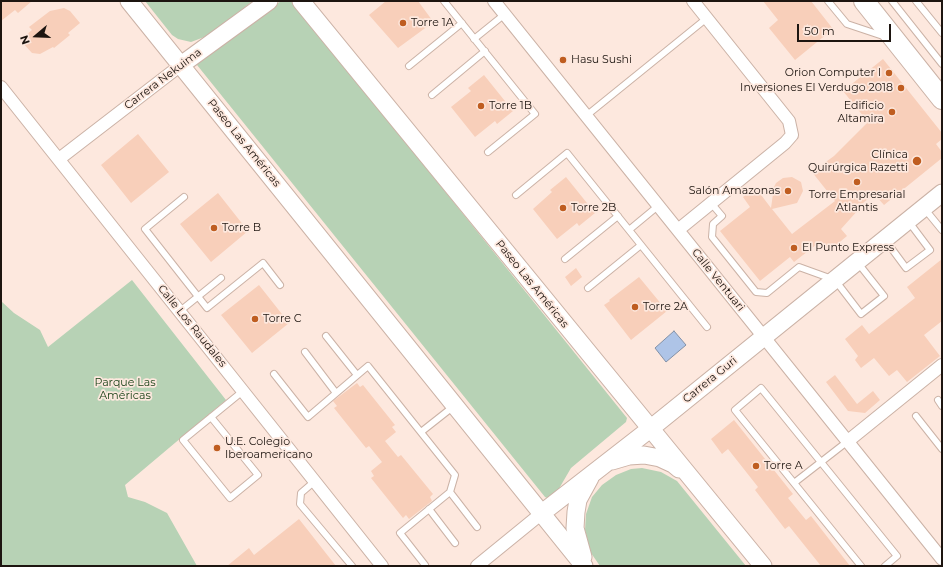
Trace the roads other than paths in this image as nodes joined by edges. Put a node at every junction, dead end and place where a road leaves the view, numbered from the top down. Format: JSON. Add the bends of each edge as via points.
{"nodes":[{"id":1,"x":129,"y":1,"type":"edge"},
{"id":2,"x":269,"y":1,"type":"edge"},
{"id":3,"x":301,"y":1,"type":"edge"},
{"id":4,"x":444,"y":1,"type":"edge"},
{"id":5,"x":494,"y":1,"type":"edge"},
{"id":6,"x":693,"y":1,"type":"edge"},
{"id":7,"x":828,"y":1,"type":"edge"},
{"id":8,"x":864,"y":1,"type":"edge"},
{"id":9,"x":892,"y":1,"type":"edge"},
{"id":10,"x":916,"y":1,"type":"edge"},
{"id":11,"x":505,"y":14,"type":"junction"},
{"id":12,"x":707,"y":18,"type":"junction"},
{"id":13,"x":462,"y":23,"type":"junction"},
{"id":14,"x":942,"y":33,"type":"edge"},
{"id":15,"x":474,"y":39,"type":"junction"},
{"id":16,"x":895,"y":40,"type":"junction"},
{"id":17,"x":485,"y":51,"type":"junction"},
{"id":18,"x":942,"y":64,"type":"edge"},
{"id":19,"x":181,"y":66,"type":"junction"},
{"id":20,"x":409,"y":66,"type":"dead end"},
{"id":21,"x":1,"y":87,"type":"edge"},
{"id":22,"x":432,"y":95,"type":"dead end"},
{"id":23,"x":942,"y":98,"type":"edge"},
{"id":24,"x":586,"y":116,"type":"junction"},
{"id":25,"x":488,"y":152,"type":"dead end"},
{"id":26,"x":59,"y":159,"type":"junction"},
{"id":27,"x":942,"y":193,"type":"edge"},
{"id":28,"x":516,"y":195,"type":"dead end"},
{"id":29,"x":184,"y":197,"type":"dead end"},
{"id":30,"x":711,"y":203,"type":"junction"},
{"id":31,"x":658,"y":206,"type":"junction"},
{"id":32,"x":924,"y":208,"type":"junction"},
{"id":33,"x":618,"y":216,"type":"junction"},
{"id":34,"x":908,"y":221,"type":"junction"},
{"id":35,"x":629,"y":230,"type":"junction"},
{"id":36,"x":678,"y":230,"type":"junction"},
{"id":37,"x":942,"y":230,"type":"edge"},
{"id":38,"x":884,"y":240,"type":"junction"},
{"id":39,"x":641,"y":245,"type":"junction"},
{"id":40,"x":565,"y":260,"type":"dead end"},
{"id":41,"x":858,"y":262,"type":"junction"},
{"id":42,"x":221,"y":278,"type":"dead end"},
{"id":43,"x":835,"y":280,"type":"junction"},
{"id":44,"x":280,"y":285,"type":"dead end"},
{"id":45,"x":588,"y":288,"type":"dead end"},
{"id":46,"x":198,"y":296,"type":"junction"},
{"id":47,"x":180,"y":311,"type":"junction"},
{"id":48,"x":708,"y":327,"type":"dead end"},
{"id":49,"x":326,"y":336,"type":"dead end"},
{"id":50,"x":764,"y":337,"type":"junction"},
{"id":51,"x":304,"y":352,"type":"dead end"},
{"id":52,"x":942,"y":365,"type":"edge"},
{"id":53,"x":274,"y":374,"type":"dead end"},
{"id":54,"x":357,"y":375,"type":"junction"},
{"id":55,"x":243,"y":391,"type":"junction"},
{"id":56,"x":336,"y":393,"type":"junction"},
{"id":57,"x":455,"y":406,"type":"junction"},
{"id":58,"x":916,"y":416,"type":"dead end"},
{"id":59,"x":211,"y":417,"type":"junction"},
{"id":60,"x":650,"y":429,"type":"junction"},
{"id":61,"x":421,"y":432,"type":"junction"},
{"id":62,"x":848,"y":441,"type":"junction"},
{"id":63,"x":942,"y":449,"type":"edge"},
{"id":64,"x":820,"y":463,"type":"junction"},
{"id":65,"x":600,"y":466,"type":"junction"},
{"id":66,"x":694,"y":480,"type":"junction"},
{"id":67,"x":315,"y":481,"type":"junction"},
{"id":68,"x":794,"y":483,"type":"junction"},
{"id":69,"x":450,"y":492,"type":"junction"},
{"id":70,"x":429,"y":509,"type":"junction"},
{"id":71,"x":542,"y":513,"type":"junction"},
{"id":72,"x":478,"y":527,"type":"dead end"},
{"id":73,"x":456,"y":543,"type":"dead end"},
{"id":74,"x":942,"y":559,"type":"edge"},
{"id":75,"x":425,"y":565,"type":"dead end"},
{"id":76,"x":352,"y":566,"type":"edge"},
{"id":77,"x":382,"y":566,"type":"edge"},
{"id":78,"x":477,"y":566,"type":"edge"},
{"id":79,"x":586,"y":566,"type":"edge"},
{"id":80,"x":763,"y":566,"type":"edge"},
{"id":81,"x":861,"y":566,"type":"edge"},
{"id":82,"x":885,"y":566,"type":"edge"}],
"edges":[{"from":1,"to":19,"type":"main road","name":"Paseo Las Américas"},
{"from":2,"to":19,"type":"main road","name":"Carrera Nekuima"},
{"from":3,"to":60,"type":"main road","name":"Paseo Las Américas"},
{"from":4,"to":13,"type":"lane"},
{"from":5,"to":11,"type":"street","name":"Calle Ventuari"},
{"from":6,"to":12,"type":"street"},
{"from":7,"to":16,"type":"lane","via":[[847,24]]},
{"from":8,"to":16,"type":"main road"},
{"from":9,"to":18,"type":"lane"},
{"from":10,"to":14,"type":"lane"},
{"from":11,"to":15,"type":"lane"},
{"from":11,"to":24,"type":"street","name":"Calle Ventuari"},
{"from":12,"to":24,"type":"lane"},
{"from":12,"to":30,"type":"street","via":[[789,121],[792,135],[785,144]]},
{"from":13,"to":15,"type":"lane"},
{"from":13,"to":20,"type":"lane"},
{"from":15,"to":17,"type":"lane"},
{"from":16,"to":23,"type":"main road"},
{"from":17,"to":22,"type":"lane"},
{"from":17,"to":25,"type":"lane","via":[[535,114]]},
{"from":19,"to":26,"type":"street","name":"Carrera Nekuima"},
{"from":19,"to":57,"type":"main road","name":"Paseo Las Américas"},
{"from":21,"to":26,"type":"street","name":"Calle Los Raudales"},
{"from":24,"to":31,"type":"street","name":"Calle Ventuari"},
{"from":26,"to":47,"type":"street","name":"Calle Los Raudales"},
{"from":27,"to":32,"type":"main road","name":"Carrera Guri"},
{"from":28,"to":33,"type":"lane","via":[[567,153]]},
{"from":29,"to":46,"type":"lane","via":[[145,229]]},
{"from":30,"to":36,"type":"street"},
{"from":30,"to":43,"type":"lane","via":[[722,216],[713,224],[712,237],[756,292],[767,293],[799,268]]},
{"from":31,"to":35,"type":"lane"},
{"from":31,"to":36,"type":"street","name":"Calle Ventuari"},
{"from":32,"to":34,"type":"main road","name":"Carrera Guri"},
{"from":32,"to":37,"type":"lane"},
{"from":33,"to":35,"type":"lane"},
{"from":33,"to":40,"type":"lane"},
{"from":34,"to":38,"type":"main road","name":"Carrera Guri"},
{"from":34,"to":38,"type":"lane","via":[[930,250],[906,268]]},
{"from":35,"to":39,"type":"lane"},
{"from":36,"to":50,"type":"street","name":"Calle Ventuari"},
{"from":38,"to":41,"type":"main road","name":"Carrera Guri"},
{"from":39,"to":45,"type":"lane"},
{"from":39,"to":48,"type":"lane"},
{"from":41,"to":43,"type":"main road","name":"Carrera Guri"},
{"from":41,"to":43,"type":"lane","via":[[884,296],[860,314]]},
{"from":42,"to":46,"type":"lane"},
{"from":43,"to":50,"type":"main road","name":"Carrera Guri"},
{"from":44,"to":46,"type":"lane","via":[[263,263],[207,308]]},
{"from":46,"to":47,"type":"lane"},
{"from":47,"to":55,"type":"street","name":"Calle Los Raudales"},
{"from":49,"to":54,"type":"lane"},
{"from":50,"to":60,"type":"main road","name":"Carrera Guri"},
{"from":50,"to":62,"type":"street","name":"Calle Ventuari"},
{"from":51,"to":56,"type":"lane"},
{"from":52,"to":62,"type":"street"},
{"from":53,"to":56,"type":"lane","via":[[308,417]]},
{"from":54,"to":56,"type":"lane"},
{"from":54,"to":61,"type":"lane","via":[[368,366]]},
{"from":55,"to":59,"type":"lane"},
{"from":55,"to":67,"type":"street","name":"Calle Los Raudales"},
{"from":57,"to":61,"type":"lane"},
{"from":57,"to":71,"type":"main road","name":"Paseo Las Américas"},
{"from":58,"to":63,"type":"lane"},
{"from":59,"to":59,"type":"lane","via":[[258,475],[230,498],[183,440]]},
{"from":60,"to":65,"type":"main road","name":"Carrera Guri"},
{"from":60,"to":66,"type":"main road","name":"Paseo Las Américas"},
{"from":61,"to":69,"type":"lane","via":[[455,475]]},
{"from":62,"to":64,"type":"lane"},
{"from":62,"to":74,"type":"street","name":"Calle Ventuari"},
{"from":64,"to":68,"type":"lane"},
{"from":64,"to":68,"type":"lane","via":[[761,388],[735,410]]},
{"from":64,"to":82,"type":"lane","via":[[896,556]]},
{"from":65,"to":66,"type":"main road","via":[[629,456],[644,455],[673,464]]},
{"from":65,"to":71,"type":"main road","name":"Carrera Guri"},
{"from":65,"to":79,"type":"main road","via":[[585,486],[578,500],[576,512],[577,540]]},
{"from":66,"to":80,"type":"main road","name":"Paseo Las Américas"},
{"from":67,"to":76,"type":"lane","via":[[301,494],[300,504]]},
{"from":67,"to":77,"type":"street","name":"Calle Los Raudales"},
{"from":68,"to":81,"type":"lane"},
{"from":69,"to":70,"type":"lane"},
{"from":69,"to":72,"type":"lane"},
{"from":70,"to":73,"type":"lane"},
{"from":70,"to":75,"type":"lane","via":[[400,533]]},
{"from":71,"to":78,"type":"street","name":"Carrera Guri"},
{"from":71,"to":79,"type":"main road","name":"Paseo Las Américas"}]}
